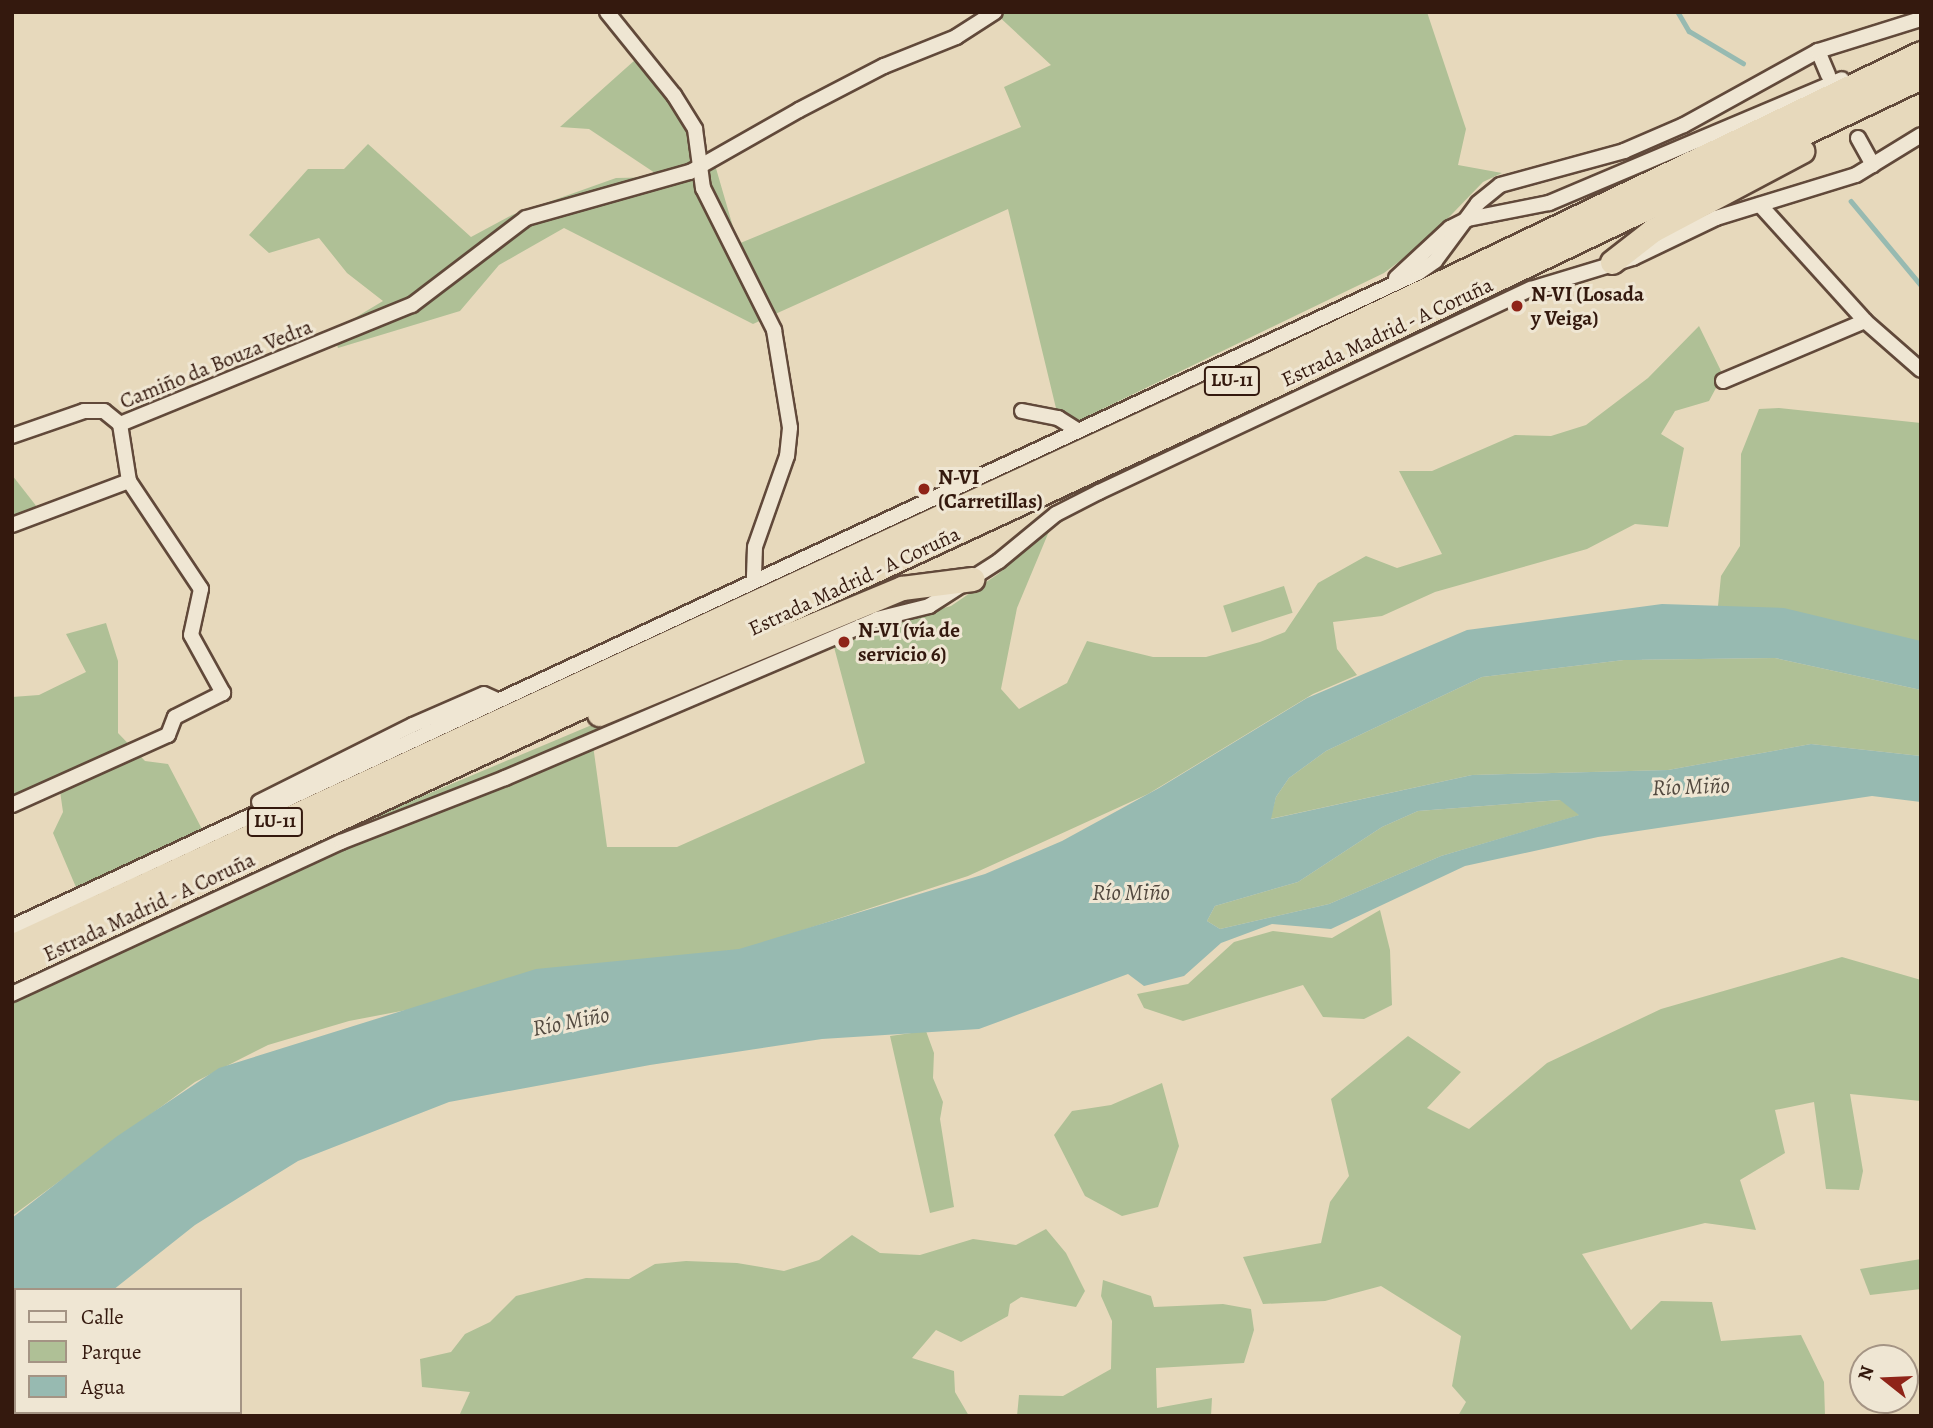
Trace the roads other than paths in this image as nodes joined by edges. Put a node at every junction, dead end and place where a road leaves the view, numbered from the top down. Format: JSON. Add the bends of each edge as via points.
{"nodes":[{"id":1,"x":607,"y":12,"type":"edge"},
{"id":2,"x":995,"y":12,"type":"edge"},
{"id":3,"x":1921,"y":19,"type":"edge"},
{"id":4,"x":1921,"y":43,"type":"edge"},
{"id":5,"x":1818,"y":51,"type":"junction"},
{"id":6,"x":1921,"y":53,"type":"edge"},
{"id":7,"x":1828,"y":75,"type":"dead end"},
{"id":8,"x":1921,"y":77,"type":"edge"},
{"id":9,"x":1921,"y":89,"type":"edge"},
{"id":10,"x":1921,"y":135,"type":"edge"},
{"id":11,"x":1858,"y":138,"type":"dead end"},
{"id":12,"x":701,"y":164,"type":"junction"},
{"id":13,"x":1873,"y":165,"type":"junction"},
{"id":14,"x":1760,"y":205,"type":"junction"},
{"id":15,"x":1468,"y":219,"type":"junction"},
{"id":16,"x":1612,"y":262,"type":"junction"},
{"id":17,"x":1866,"y":321,"type":"junction"},
{"id":18,"x":1921,"y":370,"type":"edge"},
{"id":19,"x":1723,"y":381,"type":"dead end"},
{"id":20,"x":1022,"y":411,"type":"dead end"},
{"id":21,"x":120,"y":424,"type":"junction"},
{"id":22,"x":1077,"y":430,"type":"junction"},
{"id":23,"x":12,"y":436,"type":"edge"},
{"id":24,"x":129,"y":481,"type":"junction"},
{"id":25,"x":12,"y":525,"type":"edge"},
{"id":26,"x":972,"y":579,"type":"junction"},
{"id":27,"x":754,"y":581,"type":"junction"},
{"id":28,"x":372,"y":803,"type":"junction"},
{"id":29,"x":12,"y":804,"type":"edge"},
{"id":30,"x":12,"y":927,"type":"edge"},
{"id":31,"x":12,"y":946,"type":"edge"},
{"id":32,"x":12,"y":970,"type":"edge"},
{"id":33,"x":12,"y":994,"type":"edge"}],
"edges":[{"from":1,"to":12,"type":"street","via":[[695,130]]},
{"from":2,"to":12,"type":"street","name":"Camiño da Bouza Vedra","via":[[956,37],[884,66]]},
{"from":3,"to":5,"type":"street"},
{"from":4,"to":15,"type":"street","via":[[1549,203]]},
{"from":5,"to":7,"type":"street"},
{"from":5,"to":15,"type":"street","via":[[1684,125],[1624,151],[1500,185],[1478,202]]},
{"from":6,"to":31,"type":"highway","name":"Estrada Madrid - A Coruña","number":"LU-11","via":[[1270,364]]},
{"from":8,"to":28,"type":"highway","name":"Estrada Madrid - A Coruña","number":"LU-11","via":[[1281,382]]},
{"from":9,"to":16,"type":"highway","via":[[1653,230]]},
{"from":10,"to":13,"type":"street"},
{"from":11,"to":13,"type":"street"},
{"from":12,"to":21,"type":"street","name":"Camiño da Bouza Vedra","via":[[690,172],[526,218],[412,305]]},
{"from":12,"to":27,"type":"street","via":[[703,188],[774,330],[787,396],[787,456],[755,547]]},
{"from":13,"to":14,"type":"street","via":[[1856,175]]},
{"from":14,"to":16,"type":"street","via":[[1716,218],[1633,258]]},
{"from":14,"to":17,"type":"street"},
{"from":15,"to":22,"type":"street","via":[[1435,261]]},
{"from":16,"to":26,"type":"street","via":[[1591,274],[1520,294],[1099,492],[1056,514]]},
{"from":17,"to":18,"type":"street"},
{"from":17,"to":19,"type":"street"},
{"from":20,"to":22,"type":"street","via":[[1058,418]]},
{"from":21,"to":23,"type":"street","via":[[104,411],[84,411]]},
{"from":21,"to":24,"type":"street","name":"Camiño da Bouza Vedra"},
{"from":22,"to":27,"type":"street"},
{"from":24,"to":25,"type":"street"},
{"from":24,"to":29,"type":"street","name":"Camiño da Bouza Vedra","via":[[201,589],[191,635],[223,694],[175,717],[167,735]]},
{"from":26,"to":28,"type":"highway","via":[[902,589]]},
{"from":26,"to":33,"type":"street","via":[[929,606],[865,624],[505,778],[341,842]]},
{"from":27,"to":30,"type":"street"},
{"from":28,"to":32,"type":"highway","name":"Estrada Madrid - A Coruña","number":"LU-11"}]}
